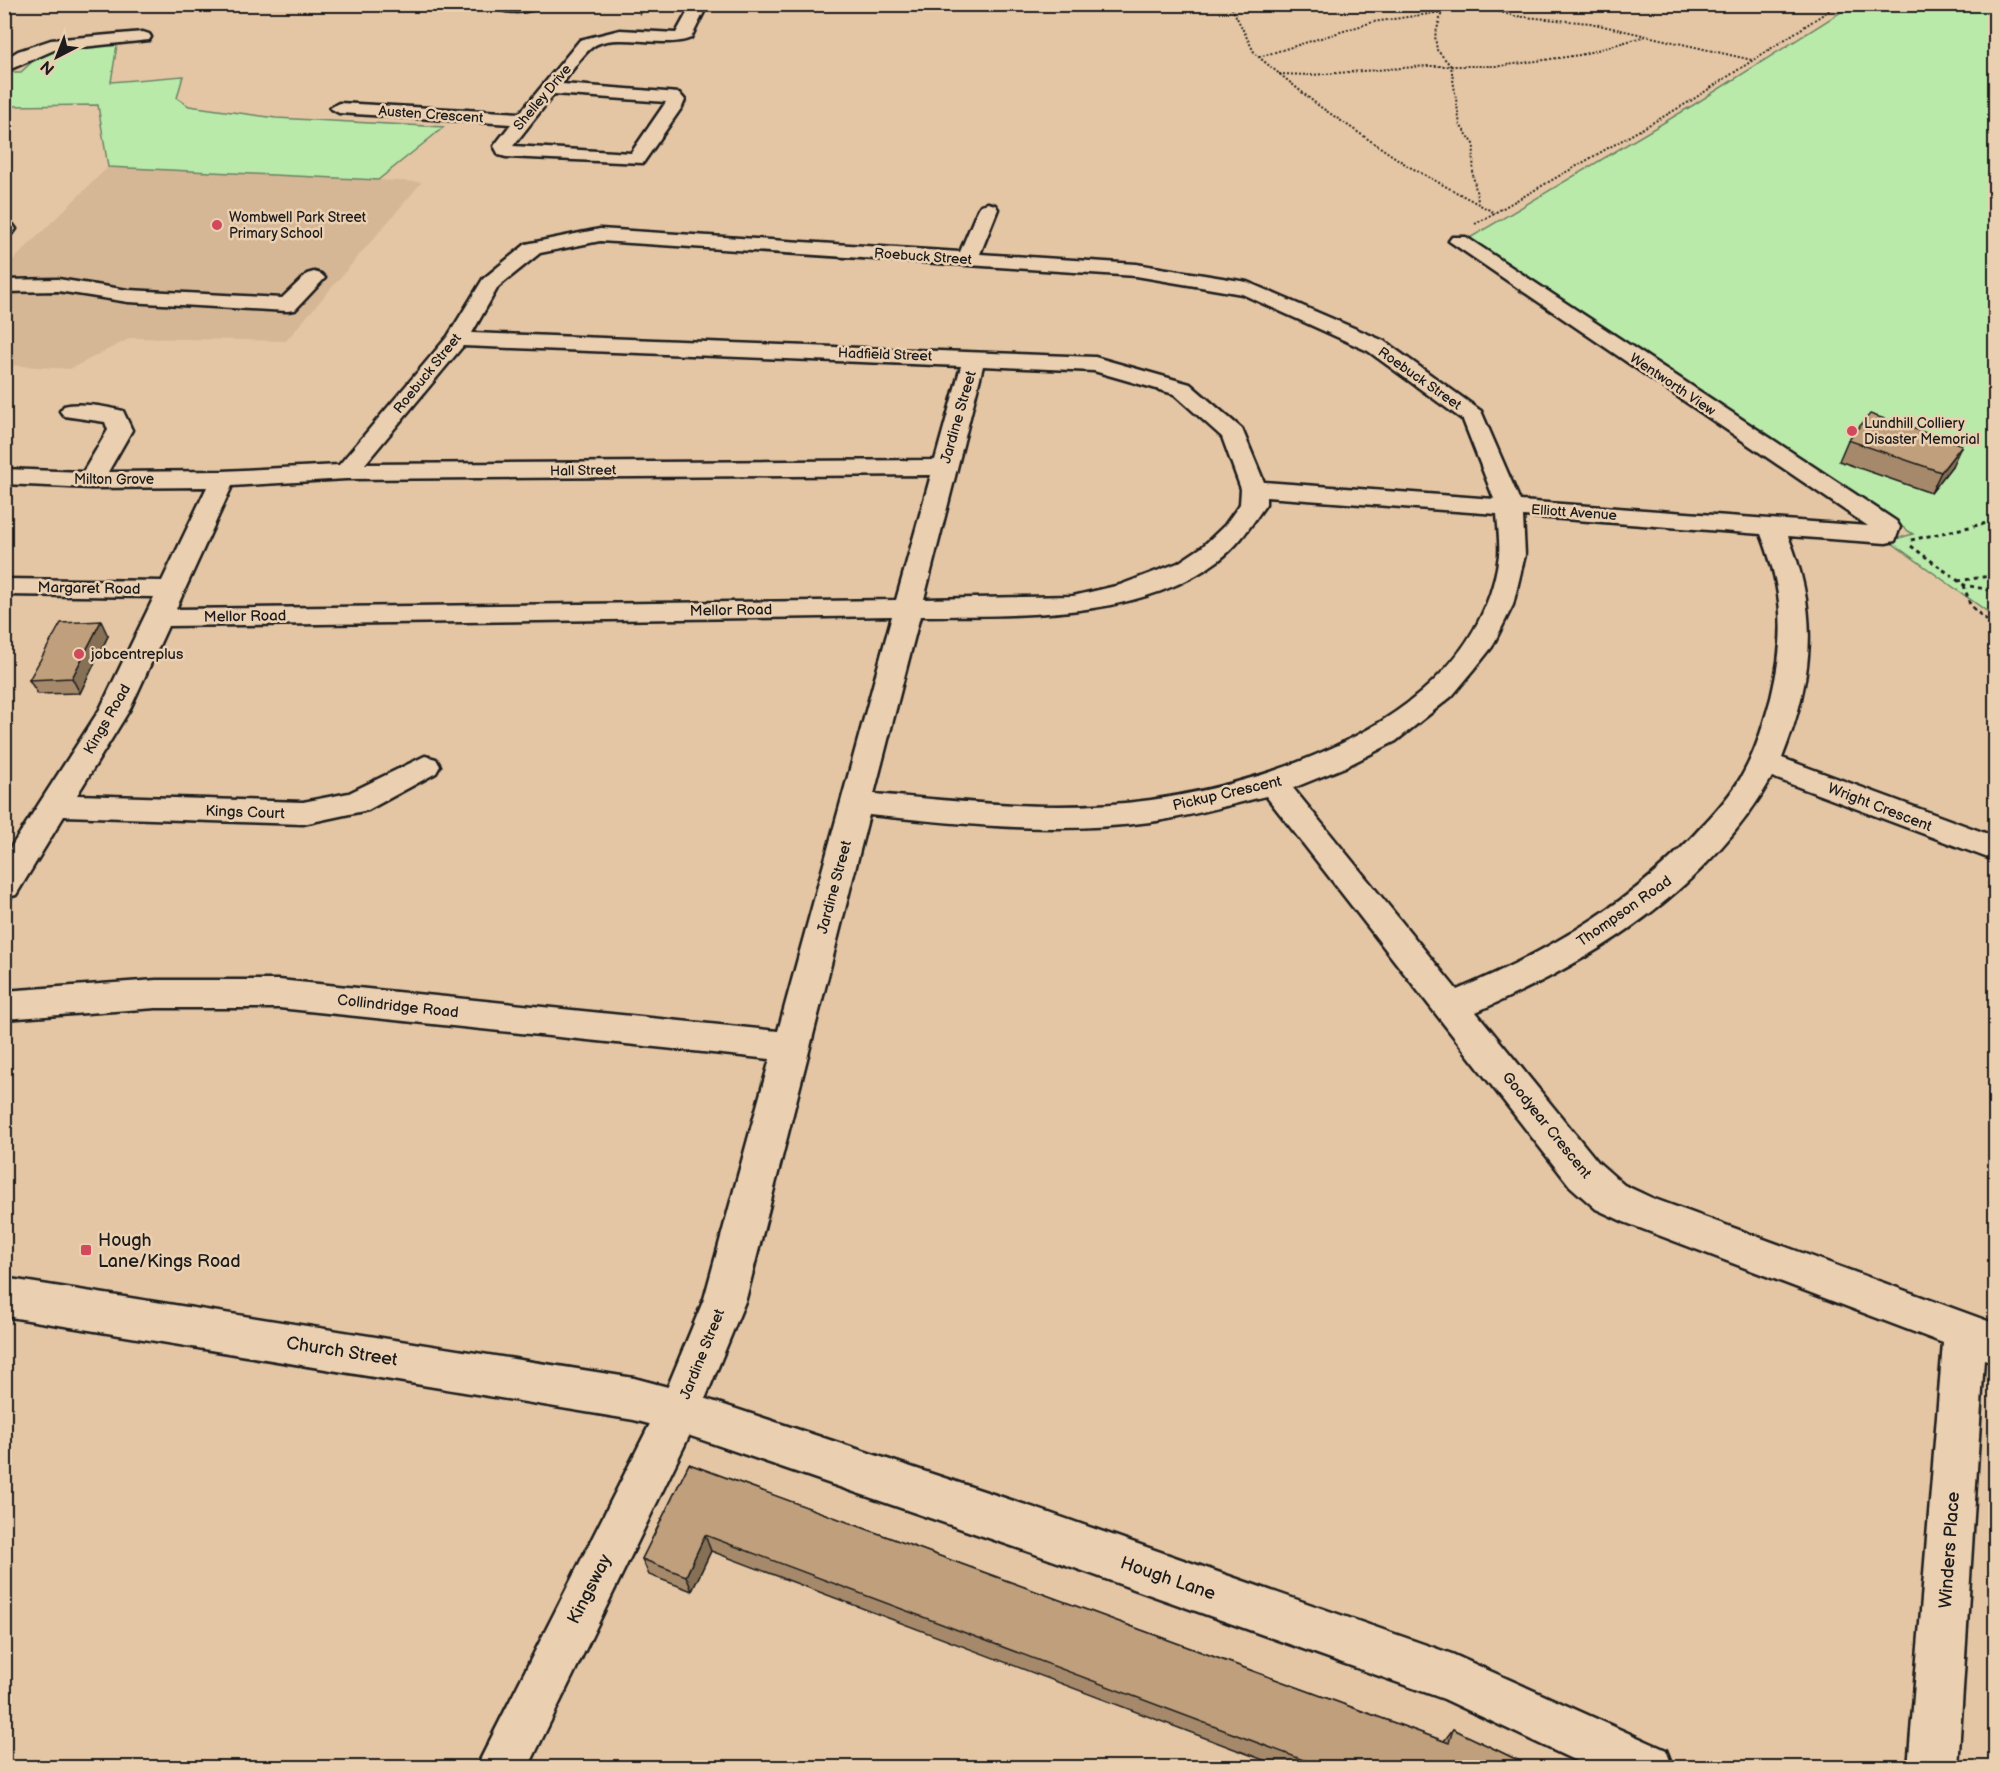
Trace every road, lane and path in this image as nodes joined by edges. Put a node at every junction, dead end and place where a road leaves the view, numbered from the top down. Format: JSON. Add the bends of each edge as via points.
{"nodes":[{"id":1,"x":497,"y":4,"type":"edge"},
{"id":2,"x":534,"y":4,"type":"edge"},
{"id":3,"x":700,"y":4,"type":"edge"},
{"id":4,"x":1230,"y":4,"type":"edge"},
{"id":5,"x":1404,"y":4,"type":"edge"},
{"id":6,"x":1454,"y":4,"type":"edge"},
{"id":7,"x":1487,"y":4,"type":"edge"},
{"id":8,"x":1839,"y":4,"type":"edge"},
{"id":9,"x":1481,"y":6,"type":"junction"},
{"id":10,"x":1443,"y":11,"type":"junction"},
{"id":11,"x":1646,"y":36,"type":"junction"},
{"id":12,"x":142,"y":37,"type":"dead end"},
{"id":13,"x":678,"y":38,"type":"junction"},
{"id":14,"x":699,"y":39,"type":"dead end"},
{"id":15,"x":1258,"y":57,"type":"junction"},
{"id":16,"x":1753,"y":60,"type":"junction"},
{"id":17,"x":1451,"y":66,"type":"junction"},
{"id":18,"x":4,"y":67,"type":"edge"},
{"id":19,"x":1279,"y":74,"type":"junction"},
{"id":20,"x":551,"y":88,"type":"junction"},
{"id":21,"x":339,"y":108,"type":"dead end"},
{"id":22,"x":523,"y":119,"type":"junction"},
{"id":23,"x":1478,"y":201,"type":"junction"},
{"id":24,"x":988,"y":209,"type":"dead end"},
{"id":25,"x":1495,"y":213,"type":"junction"},
{"id":26,"x":1459,"y":241,"type":"joint"},
{"id":27,"x":968,"y":259,"type":"junction"},
{"id":28,"x":314,"y":278,"type":"dead end"},
{"id":29,"x":4,"y":286,"type":"edge"},
{"id":30,"x":457,"y":339,"type":"junction"},
{"id":31,"x":974,"y":358,"type":"junction"},
{"id":32,"x":72,"y":411,"type":"dead end"},
{"id":33,"x":944,"y":467,"type":"junction"},
{"id":34,"x":345,"y":472,"type":"junction"},
{"id":35,"x":4,"y":476,"type":"edge"},
{"id":36,"x":223,"y":479,"type":"junction"},
{"id":37,"x":91,"y":480,"type":"junction"},
{"id":38,"x":1254,"y":489,"type":"junction"},
{"id":39,"x":1510,"y":507,"type":"junction"},
{"id":40,"x":1995,"y":521,"type":"edge"},
{"id":41,"x":1771,"y":527,"type":"junction"},
{"id":42,"x":1887,"y":527,"type":"joint"},
{"id":43,"x":1995,"y":575,"type":"edge"},
{"id":44,"x":1958,"y":581,"type":"junction"},
{"id":45,"x":1964,"y":585,"type":"junction"},
{"id":46,"x":4,"y":588,"type":"edge"},
{"id":47,"x":173,"y":589,"type":"junction"},
{"id":48,"x":1995,"y":591,"type":"edge"},
{"id":49,"x":908,"y":607,"type":"junction"},
{"id":50,"x":160,"y":618,"type":"junction"},
{"id":51,"x":1995,"y":629,"type":"edge"},
{"id":52,"x":1764,"y":763,"type":"junction"},
{"id":53,"x":424,"y":766,"type":"dead end"},
{"id":54,"x":1273,"y":784,"type":"junction"},
{"id":55,"x":857,"y":803,"type":"junction"},
{"id":56,"x":55,"y":806,"type":"junction"},
{"id":57,"x":1995,"y":850,"type":"edge"},
{"id":58,"x":4,"y":886,"type":"edge"},
{"id":59,"x":4,"y":1005,"type":"edge"},
{"id":60,"x":1452,"y":1007,"type":"junction"},
{"id":61,"x":791,"y":1047,"type":"junction"},
{"id":62,"x":4,"y":1297,"type":"edge"},
{"id":63,"x":1980,"y":1338,"type":"edge"},
{"id":64,"x":679,"y":1411,"type":"junction"},
{"id":65,"x":501,"y":1767,"type":"edge"},
{"id":66,"x":1648,"y":1767,"type":"edge"},
{"id":67,"x":1933,"y":1767,"type":"edge"}],
"edges":[{"from":1,"to":2,"type":"street"},
{"from":3,"to":13,"type":"street","via":[[684,35]]},
{"from":4,"to":15,"type":"path"},
{"from":5,"to":10,"type":"path"},
{"from":6,"to":10,"type":"path"},
{"from":7,"to":9,"type":"path"},
{"from":8,"to":16,"type":"path"},
{"from":9,"to":10,"type":"path"},
{"from":9,"to":11,"type":"path","via":[[1514,16],[1590,23]]},
{"from":10,"to":15,"type":"path","via":[[1373,22]]},
{"from":10,"to":17,"type":"path","via":[[1435,36],[1437,50]]},
{"from":11,"to":16,"type":"path"},
{"from":11,"to":17,"type":"path","via":[[1580,55],[1500,66]]},
{"from":12,"to":18,"type":"street","via":[[51,45]]},
{"from":13,"to":14,"type":"street","name":"Shelley Drive"},
{"from":13,"to":20,"type":"street","name":"Shelley Drive","via":[[620,35],[586,43]]},
{"from":15,"to":19,"type":"path"},
{"from":16,"to":25,"type":"path","via":[[1615,146]]},
{"from":17,"to":19,"type":"path"},
{"from":17,"to":23,"type":"path","via":[[1460,125],[1474,144],[1473,175]]},
{"from":19,"to":23,"type":"path","via":[[1319,106],[1408,165]]},
{"from":20,"to":22,"type":"street","name":"Shelley Drive"},
{"from":20,"to":22,"type":"street","name":"Shelley Drive","via":[[676,93],[676,100],[636,159],[506,151],[503,146]]},
{"from":21,"to":22,"type":"street","name":"Austen Crescent"},
{"from":23,"to":25,"type":"path"},
{"from":24,"to":27,"type":"street"},
{"from":25,"to":26,"type":"path","via":[[1464,230]]},
{"from":26,"to":42,"type":"street","name":"Wentworth View","via":[[1796,455]]},
{"from":27,"to":30,"type":"street","name":"Roebuck Street","via":[[600,235],[533,248],[490,283]]},
{"from":27,"to":39,"type":"street","name":"Roebuck Street","via":[[1136,270],[1247,288],[1376,346],[1473,416]]},
{"from":28,"to":29,"type":"street","via":[[287,305],[128,296],[58,285]]},
{"from":30,"to":31,"type":"street","name":"Hadfield Street"},
{"from":30,"to":34,"type":"street","name":"Roebuck Street"},
{"from":31,"to":33,"type":"street","name":"Jardine Street"},
{"from":31,"to":38,"type":"street","name":"Hadfield Street","via":[[1095,364],[1182,389],[1233,434]]},
{"from":32,"to":37,"type":"street","via":[[115,416],[120,430]]},
{"from":33,"to":34,"type":"street","name":"Hall Street"},
{"from":33,"to":49,"type":"street","name":"Jardine Street"},
{"from":34,"to":36,"type":"street","name":"Hall Street"},
{"from":35,"to":37,"type":"street","name":"Milton Grove"},
{"from":36,"to":37,"type":"street","name":"Milton Grove"},
{"from":36,"to":47,"type":"street","name":"Kings Road"},
{"from":38,"to":39,"type":"street","name":"Elliott Avenue"},
{"from":38,"to":49,"type":"street","name":"Mellor Road","via":[[1247,515],[1211,553],[1187,569],[1139,588],[1061,605]]},
{"from":39,"to":41,"type":"street","name":"Elliott Avenue"},
{"from":39,"to":54,"type":"street","name":"Pickup Crescent","via":[[1512,555],[1499,605],[1478,647],[1442,689],[1385,734]]},
{"from":40,"to":44,"type":"path","via":[[1905,542]]},
{"from":41,"to":42,"type":"street","name":"Elliott Avenue","via":[[1886,535]]},
{"from":41,"to":52,"type":"street","name":"Thompson Road","via":[[1787,566],[1796,603],[1795,650],[1790,681]]},
{"from":43,"to":44,"type":"path"},
{"from":44,"to":45,"type":"path"},
{"from":45,"to":48,"type":"path"},
{"from":45,"to":51,"type":"path","via":[[1970,605]]},
{"from":46,"to":47,"type":"street","name":"Margaret Road"},
{"from":47,"to":50,"type":"street","name":"Kings Road"},
{"from":49,"to":50,"type":"street","name":"Mellor Road"},
{"from":49,"to":55,"type":"street","name":"Jardine Street"},
{"from":50,"to":56,"type":"street","name":"Kings Road","via":[[116,709]]},
{"from":52,"to":57,"type":"street","name":"Wright Crescent"},
{"from":52,"to":60,"type":"street","name":"Thompson Road","via":[[1735,809],[1674,877],[1565,952],[1511,983]]},
{"from":53,"to":56,"type":"street","name":"Kings Court","via":[[357,802],[303,813]]},
{"from":54,"to":55,"type":"street","name":"Pickup Crescent","via":[[1152,811],[1083,816],[1009,817]]},
{"from":54,"to":60,"type":"street","name":"Goodyear Crescent"},
{"from":55,"to":61,"type":"street","name":"Jardine Street"},
{"from":56,"to":58,"type":"street","name":"Kings Road"},
{"from":59,"to":61,"type":"street","name":"Collindridge Road","via":[[156,994],[279,994]]},
{"from":60,"to":63,"type":"street","name":"Goodyear Crescent","via":[[1584,1174],[1610,1197]]},
{"from":61,"to":64,"type":"street","name":"Jardine Street","via":[[725,1299]]},
{"from":62,"to":64,"type":"street","name":"Church Street","via":[[634,1399]]},
{"from":63,"to":67,"type":"street","name":"Winders Place"},
{"from":64,"to":65,"type":"street","name":"Kingsway"},
{"from":64,"to":66,"type":"street","name":"Hough Lane","via":[[1452,1678]]}]}
